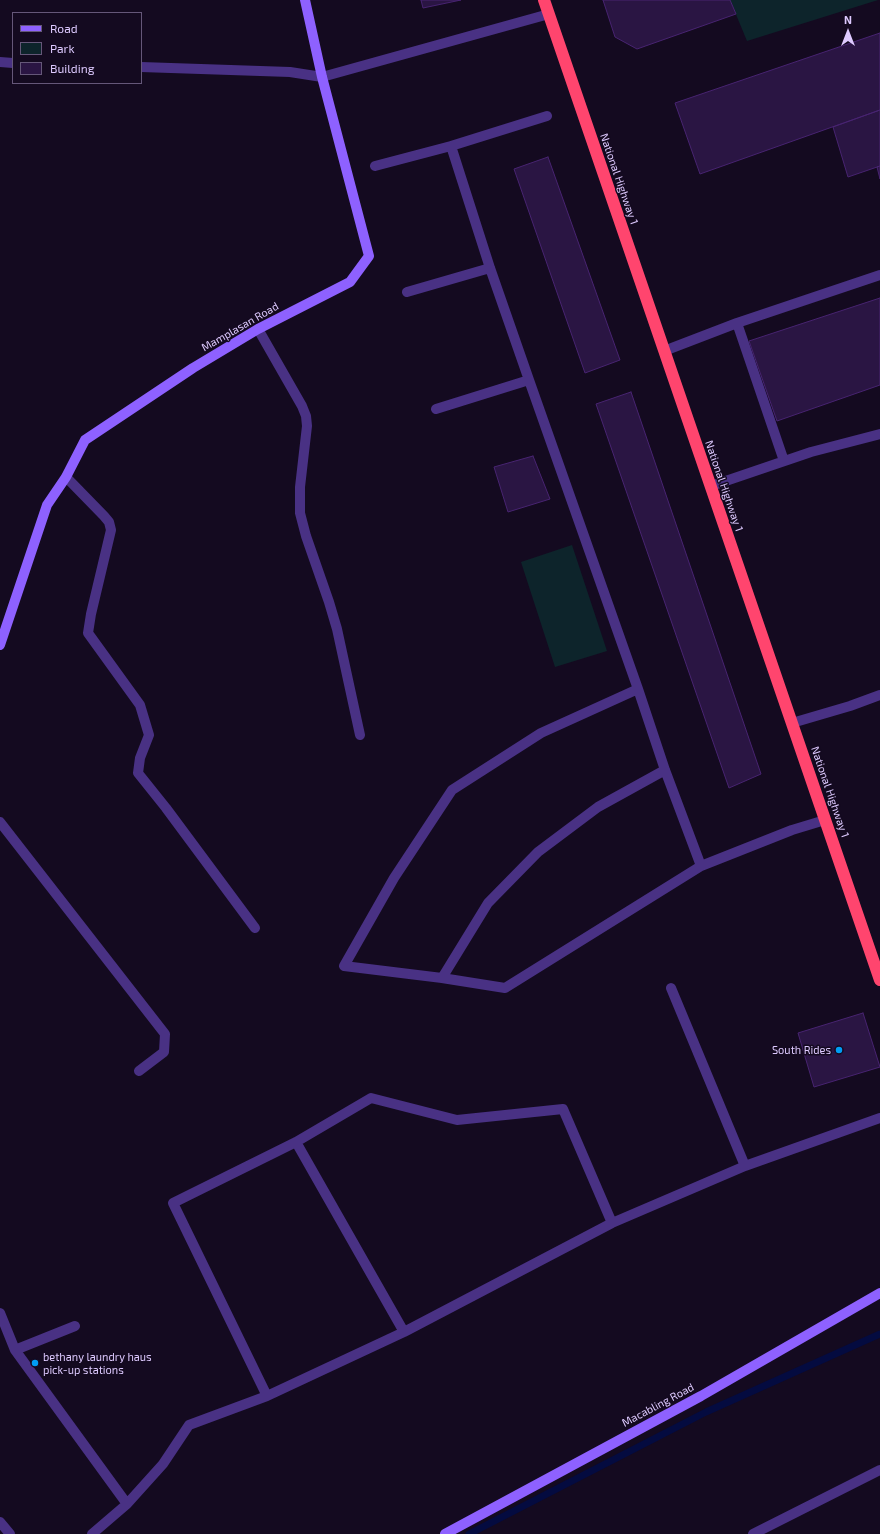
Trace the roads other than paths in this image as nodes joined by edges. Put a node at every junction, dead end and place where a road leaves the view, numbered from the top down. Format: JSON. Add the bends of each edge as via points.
{"nodes":[{"id":1,"x":305,"y":0,"type":"edge"},
{"id":2,"x":544,"y":0,"type":"edge"},
{"id":3,"x":549,"y":14,"type":"junction"},
{"id":4,"x":0,"y":62,"type":"edge"},
{"id":5,"x":12,"y":63,"type":"edge"},
{"id":6,"x":142,"y":67,"type":"edge"},
{"id":7,"x":322,"y":77,"type":"junction"},
{"id":8,"x":547,"y":116,"type":"dead end"},
{"id":9,"x":451,"y":146,"type":"junction"},
{"id":10,"x":375,"y":166,"type":"dead end"},
{"id":11,"x":490,"y":268,"type":"junction"},
{"id":12,"x":880,"y":275,"type":"edge"},
{"id":13,"x":407,"y":292,"type":"dead end"},
{"id":14,"x":738,"y":323,"type":"junction"},
{"id":15,"x":258,"y":329,"type":"junction"},
{"id":16,"x":664,"y":351,"type":"junction"},
{"id":17,"x":528,"y":380,"type":"junction"},
{"id":18,"x":436,"y":409,"type":"dead end"},
{"id":19,"x":880,"y":434,"type":"edge"},
{"id":20,"x":784,"y":461,"type":"junction"},
{"id":21,"x":66,"y":477,"type":"junction"},
{"id":22,"x":711,"y":486,"type":"junction"},
{"id":23,"x":0,"y":644,"type":"edge"},
{"id":24,"x":638,"y":689,"type":"junction"},
{"id":25,"x":880,"y":695,"type":"edge"},
{"id":26,"x":792,"y":723,"type":"junction"},
{"id":27,"x":360,"y":735,"type":"dead end"},
{"id":28,"x":665,"y":770,"type":"junction"},
{"id":29,"x":826,"y":820,"type":"junction"},
{"id":30,"x":0,"y":822,"type":"edge"},
{"id":31,"x":701,"y":866,"type":"junction"},
{"id":32,"x":255,"y":928,"type":"dead end"},
{"id":33,"x":442,"y":978,"type":"junction"},
{"id":34,"x":880,"y":980,"type":"edge"},
{"id":35,"x":671,"y":988,"type":"dead end"},
{"id":36,"x":139,"y":1071,"type":"dead end"},
{"id":37,"x":880,"y":1118,"type":"edge"},
{"id":38,"x":296,"y":1142,"type":"junction"},
{"id":39,"x":745,"y":1166,"type":"junction"},
{"id":40,"x":612,"y":1223,"type":"junction"},
{"id":41,"x":880,"y":1293,"type":"edge"},
{"id":42,"x":0,"y":1313,"type":"edge"},
{"id":43,"x":75,"y":1326,"type":"dead end"},
{"id":44,"x":404,"y":1332,"type":"junction"},
{"id":45,"x":15,"y":1350,"type":"junction"},
{"id":46,"x":266,"y":1396,"type":"junction"},
{"id":47,"x":880,"y":1470,"type":"edge"},
{"id":48,"x":128,"y":1504,"type":"junction"},
{"id":49,"x":0,"y":1522,"type":"edge"},
{"id":50,"x":10,"y":1534,"type":"edge"},
{"id":51,"x":92,"y":1534,"type":"edge"},
{"id":52,"x":445,"y":1534,"type":"edge"},
{"id":53,"x":753,"y":1534,"type":"edge"}],
"edges":[{"from":1,"to":7,"type":"street","name":"Mamplasan Road"},
{"from":2,"to":3,"type":"highway","name":"National Highway 1"},
{"from":3,"to":7,"type":"street"},
{"from":3,"to":16,"type":"highway","name":"National Highway 1"},
{"from":4,"to":5,"type":"street"},
{"from":6,"to":7,"type":"street","via":[[290,72]]},
{"from":7,"to":15,"type":"street","name":"Mamplasan Road","via":[[369,256],[350,282]]},
{"from":8,"to":9,"type":"street"},
{"from":9,"to":10,"type":"street"},
{"from":9,"to":11,"type":"street"},
{"from":11,"to":13,"type":"street"},
{"from":11,"to":17,"type":"street"},
{"from":12,"to":14,"type":"street"},
{"from":14,"to":16,"type":"street"},
{"from":14,"to":20,"type":"street"},
{"from":15,"to":21,"type":"street","name":"Mamplasan Road","via":[[85,440]]},
{"from":15,"to":27,"type":"street","via":[[306,416],[300,513],[337,629]]},
{"from":16,"to":22,"type":"highway","name":"National Highway 1"},
{"from":17,"to":18,"type":"street"},
{"from":17,"to":24,"type":"street"},
{"from":19,"to":20,"type":"street"},
{"from":20,"to":22,"type":"street"},
{"from":21,"to":23,"type":"street","name":"Mamplasan Road","via":[[46,505]]},
{"from":21,"to":32,"type":"street","via":[[104,516],[111,530],[88,633],[140,705],[149,735],[140,758],[138,773]]},
{"from":22,"to":26,"type":"highway","name":"National Highway 1"},
{"from":24,"to":28,"type":"street"},
{"from":24,"to":33,"type":"street","via":[[541,733],[452,790],[394,878],[344,966]]},
{"from":25,"to":26,"type":"street"},
{"from":26,"to":29,"type":"highway","name":"National Highway 1"},
{"from":28,"to":31,"type":"street"},
{"from":28,"to":33,"type":"street","via":[[598,807],[538,852],[488,903]]},
{"from":29,"to":31,"type":"street","via":[[792,830]]},
{"from":29,"to":34,"type":"highway","name":"National Highway 1"},
{"from":30,"to":36,"type":"street","via":[[165,1034],[164,1052]]},
{"from":31,"to":33,"type":"street","via":[[505,988]]},
{"from":35,"to":39,"type":"street"},
{"from":37,"to":39,"type":"street"},
{"from":38,"to":40,"type":"street","via":[[371,1098],[457,1120],[564,1109]]},
{"from":38,"to":44,"type":"street"},
{"from":38,"to":46,"type":"street","via":[[173,1203]]},
{"from":39,"to":40,"type":"street"},
{"from":40,"to":44,"type":"street"},
{"from":41,"to":52,"type":"street","name":"Macabling Road","via":[[701,1396]]},
{"from":42,"to":45,"type":"street"},
{"from":43,"to":45,"type":"street"},
{"from":44,"to":46,"type":"street"},
{"from":45,"to":48,"type":"street"},
{"from":46,"to":48,"type":"street","via":[[189,1425],[163,1464]]},
{"from":47,"to":53,"type":"street"},
{"from":48,"to":51,"type":"street"},
{"from":49,"to":50,"type":"street"}]}
